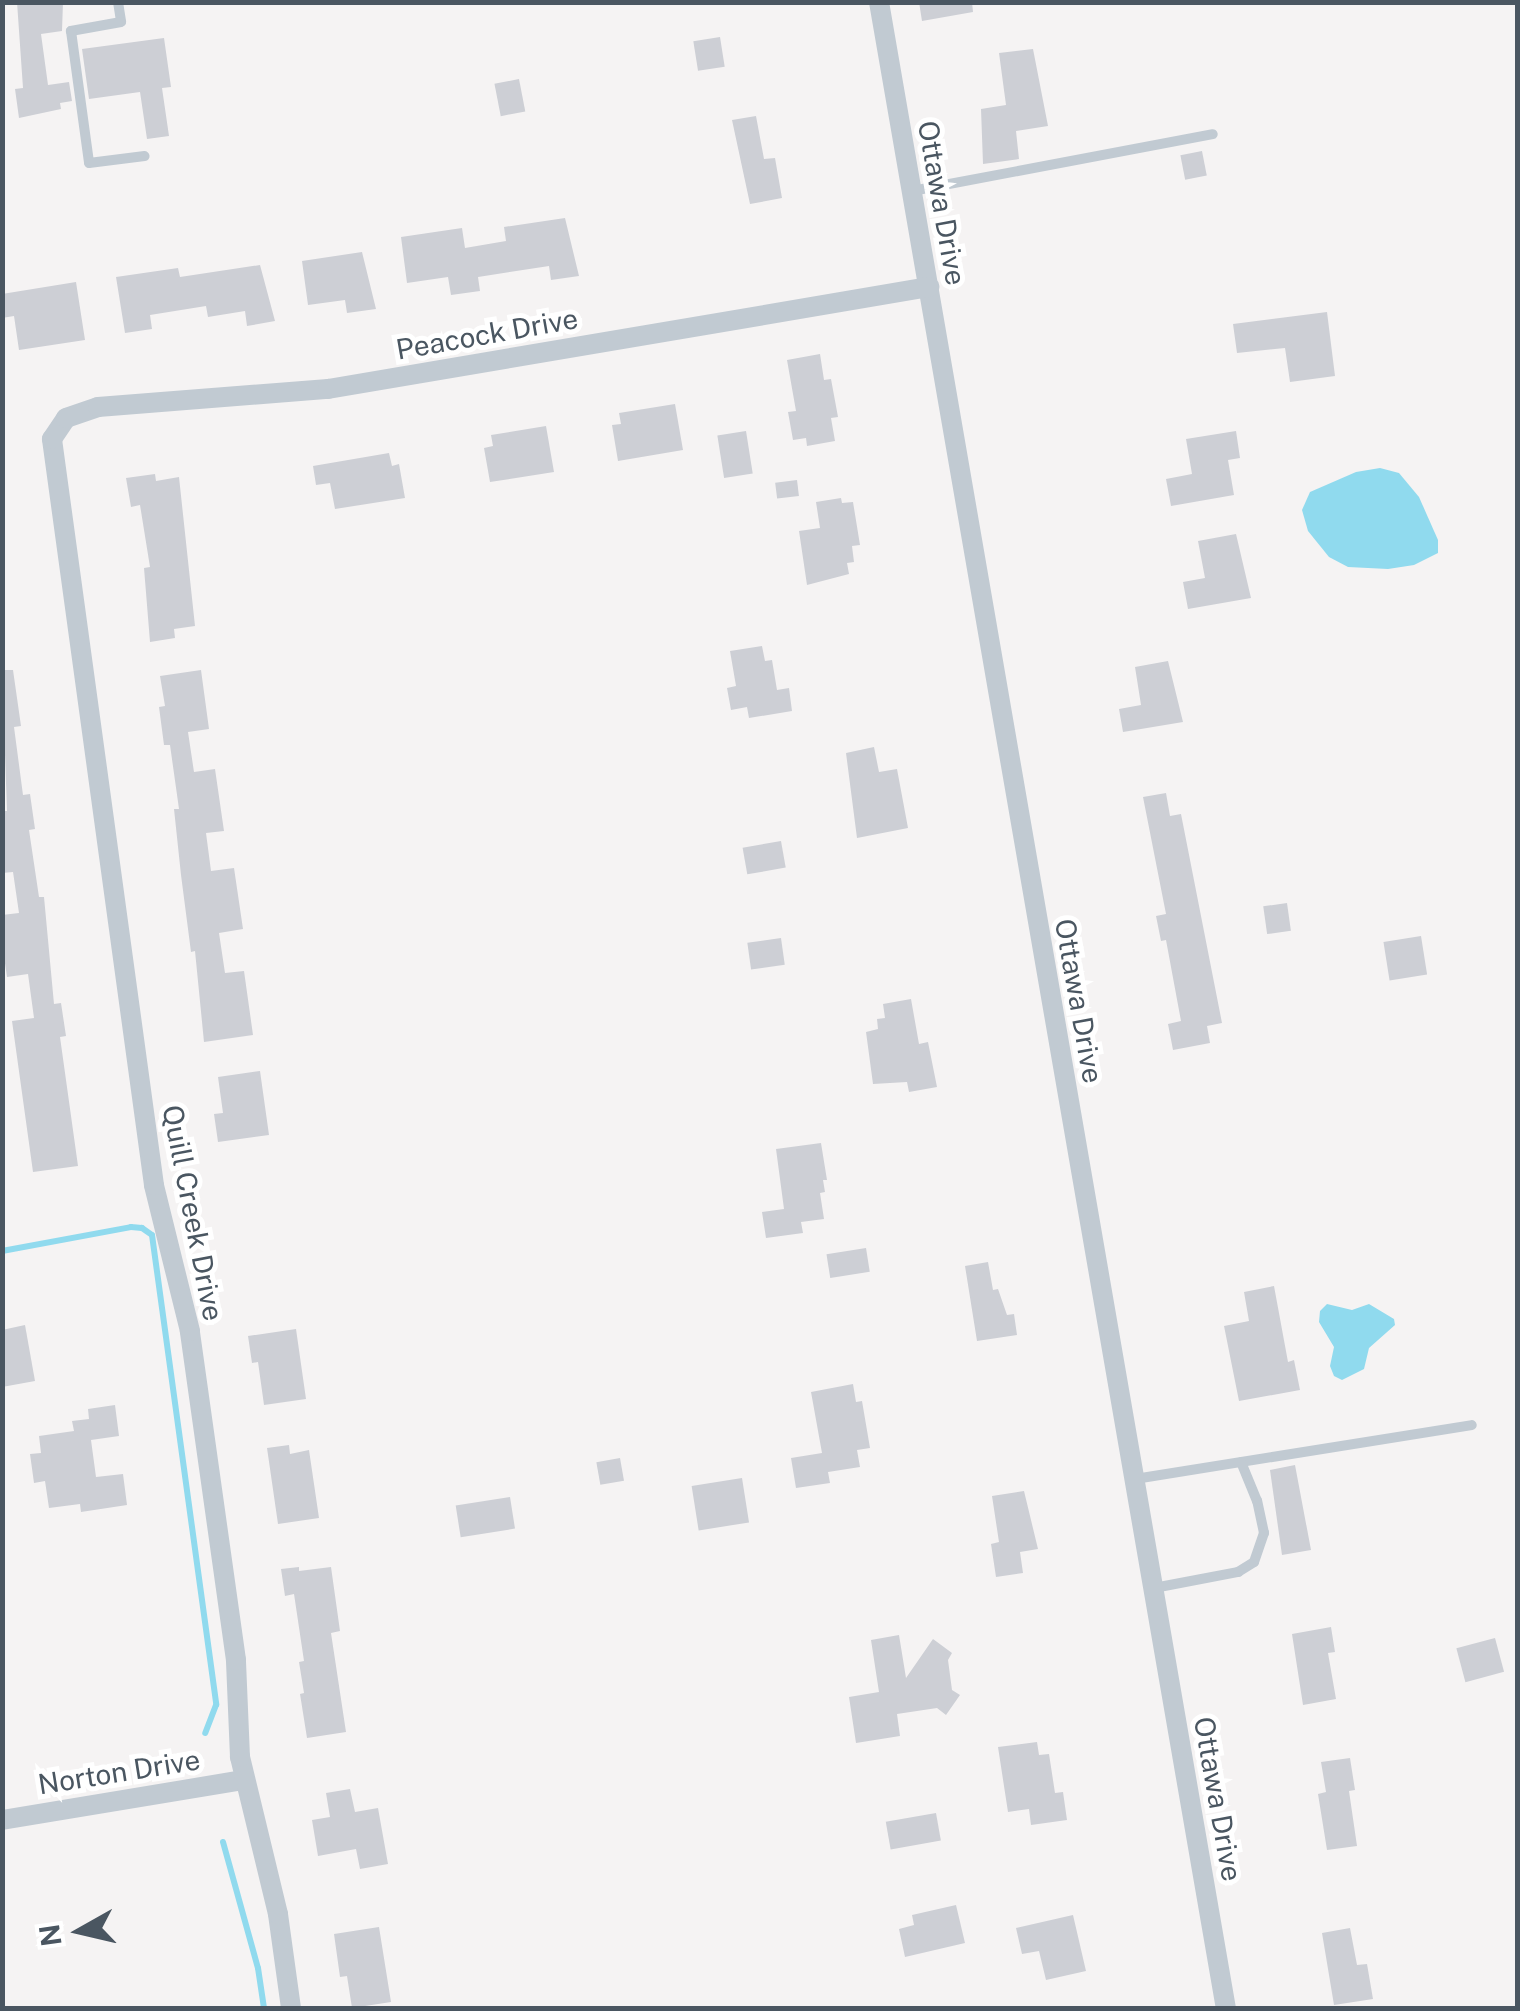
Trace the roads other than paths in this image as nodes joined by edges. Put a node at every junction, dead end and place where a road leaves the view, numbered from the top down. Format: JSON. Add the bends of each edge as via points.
{"nodes":[{"id":1,"x":118,"y":2,"type":"edge"},
{"id":2,"x":879,"y":2,"type":"edge"},
{"id":3,"x":1213,"y":134,"type":"dead end"},
{"id":4,"x":145,"y":156,"type":"dead end"},
{"id":5,"x":912,"y":191,"type":"junction"},
{"id":6,"x":929,"y":287,"type":"junction"},
{"id":7,"x":58,"y":428,"type":"joint"},
{"id":8,"x":1472,"y":1425,"type":"dead end"},
{"id":9,"x":1241,"y":1462,"type":"junction"},
{"id":10,"x":1134,"y":1479,"type":"junction"},
{"id":11,"x":1153,"y":1589,"type":"junction"},
{"id":12,"x":244,"y":1780,"type":"junction"},
{"id":13,"x":2,"y":1820,"type":"edge"},
{"id":14,"x":291,"y":2008,"type":"edge"},
{"id":15,"x":1226,"y":2008,"type":"edge"}],
"edges":[{"from":1,"to":4,"type":"lane","via":[[121,22],[71,31],[89,162]]},
{"from":2,"to":5,"type":"street","name":"Ottawa Drive"},
{"from":3,"to":5,"type":"lane"},
{"from":5,"to":6,"type":"street","name":"Ottawa Drive"},
{"from":6,"to":7,"type":"street","name":"Peacock Drive","via":[[328,388],[98,407],[73,413]]},
{"from":6,"to":10,"type":"street","name":"Ottawa Drive"},
{"from":7,"to":12,"type":"street","name":"Quill Creek Drive","via":[[54,460],[154,1185],[190,1331],[236,1660]]},
{"from":8,"to":9,"type":"lane"},
{"from":9,"to":10,"type":"lane"},
{"from":9,"to":11,"type":"lane","via":[[1264,1533],[1254,1562],[1238,1572]]},
{"from":10,"to":11,"type":"street","name":"Ottawa Drive"},
{"from":11,"to":15,"type":"street","name":"Ottawa Drive"},
{"from":12,"to":13,"type":"street","name":"Norton Drive"},
{"from":12,"to":14,"type":"street","name":"Quill Creek Drive","via":[[278,1914]]}]}
